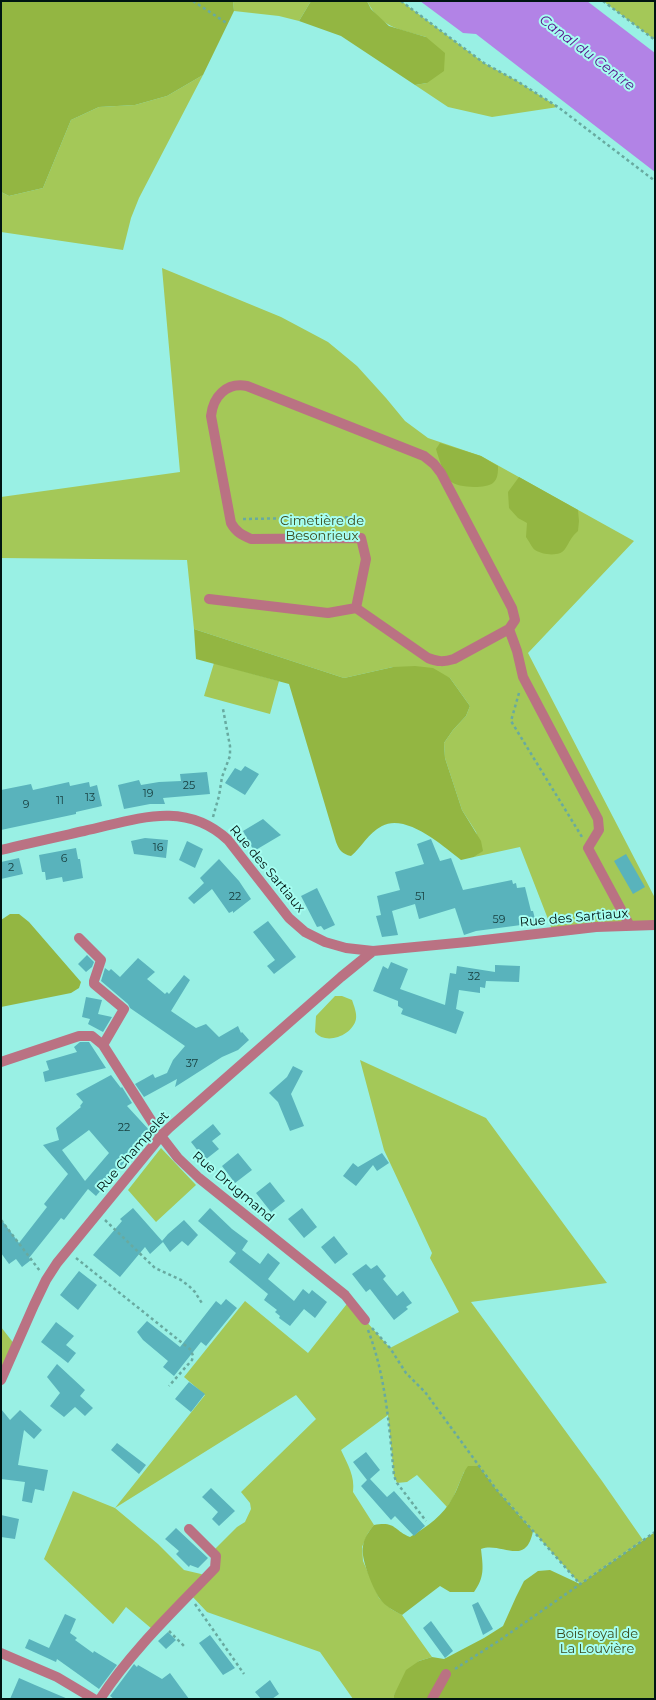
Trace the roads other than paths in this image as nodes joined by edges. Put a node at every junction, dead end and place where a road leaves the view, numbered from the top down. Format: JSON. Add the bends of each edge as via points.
{"nodes":[{"id":1,"x":209,"y":598,"type":"dead end"},
{"id":2,"x":356,"y":608,"type":"junction"},
{"id":3,"x":509,"y":630,"type":"junction"},
{"id":4,"x":1,"y":850,"type":"edge"},
{"id":5,"x":655,"y":925,"type":"edge"},
{"id":6,"x":630,"y":926,"type":"junction"},
{"id":7,"x":79,"y":938,"type":"dead end"},
{"id":8,"x":373,"y":951,"type":"junction"},
{"id":9,"x":103,"y":1045,"type":"junction"},
{"id":10,"x":1,"y":1062,"type":"edge"},
{"id":11,"x":161,"y":1136,"type":"junction"},
{"id":12,"x":365,"y":1320,"type":"road end"},
{"id":13,"x":1,"y":1380,"type":"edge"},
{"id":14,"x":189,"y":1529,"type":"dead end"},
{"id":15,"x":1,"y":1653,"type":"edge"},
{"id":16,"x":446,"y":1674,"type":"road end"},
{"id":17,"x":94,"y":1699,"type":"edge"},
{"id":18,"x":100,"y":1699,"type":"edge"},
{"id":19,"x":432,"y":1699,"type":"edge"}],
"edges":[{"from":1,"to":2,"type":"street","via":[[328,612]]},
{"from":2,"to":3,"type":"street","via":[[436,662],[454,659]]},
{"from":2,"to":3,"type":"street","via":[[366,559],[361,538],[251,539],[234,530],[230,521],[211,416],[212,407],[223,390],[229,386],[242,385],[424,456],[434,464],[512,608],[515,620]]},
{"from":3,"to":6,"type":"street","via":[[523,677],[598,819],[599,830],[588,848]]},
{"from":4,"to":8,"type":"street","name":"Rue des Sartiaux","via":[[149,816],[179,816],[192,819],[218,830],[281,910],[305,932],[337,946]]},
{"from":5,"to":6,"type":"street","name":"Rue des Sartiaux"},
{"from":6,"to":8,"type":"street","name":"Rue des Sartiaux","via":[[596,926]]},
{"from":7,"to":9,"type":"street","via":[[102,960],[94,984],[124,1009]]},
{"from":8,"to":11,"type":"street","name":"Rue Champelet","via":[[326,989]]},
{"from":9,"to":10,"type":"street","name":"Rue Drugmand","via":[[86,1034]]},
{"from":9,"to":11,"type":"street","name":"Rue Drugmand"},
{"from":11,"to":12,"type":"street","name":"Rue Drugmand","via":[[178,1158],[199,1178],[345,1295]]},
{"from":11,"to":13,"type":"street","name":"Rue Champelet","via":[[46,1280]]},
{"from":14,"to":18,"type":"street","via":[[216,1556],[214,1568],[116,1674]]},
{"from":15,"to":17,"type":"street","via":[[57,1677]]},
{"from":16,"to":19,"type":"street"}]}
